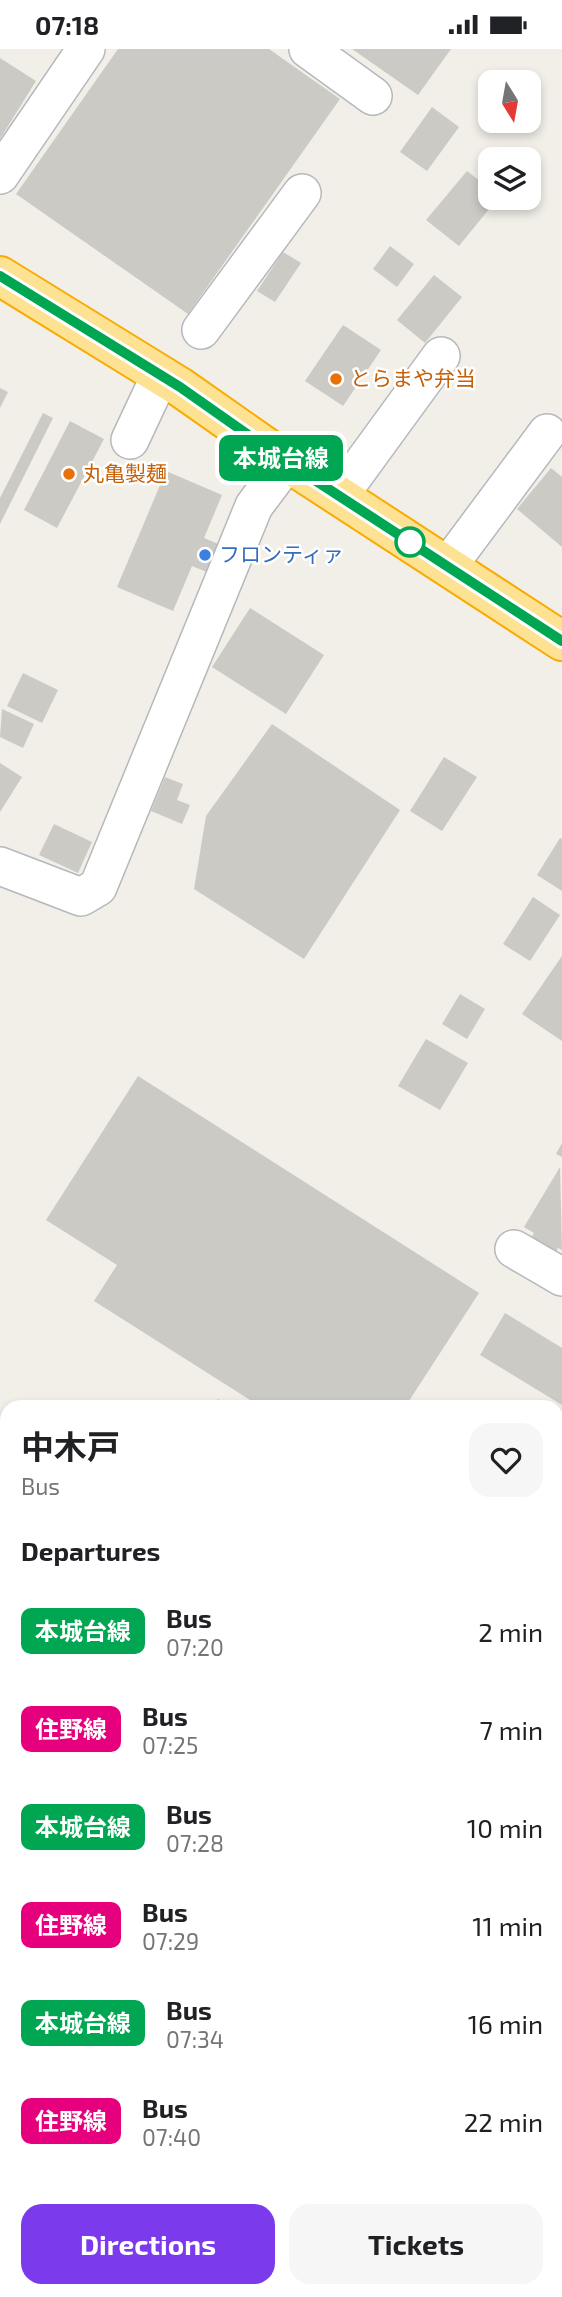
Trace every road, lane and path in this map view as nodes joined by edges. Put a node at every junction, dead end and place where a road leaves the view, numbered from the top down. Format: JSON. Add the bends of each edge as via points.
{"nodes":[{"id":1,"x":86,"y":49,"type":"edge"},
{"id":2,"x":308,"y":49,"type":"edge"},
{"id":3,"x":373,"y":96,"type":"dead end"},
{"id":4,"x":0,"y":175,"type":"edge"},
{"id":5,"x":302,"y":193,"type":"dead end"},
{"id":6,"x":0,"y":276,"type":"edge"},
{"id":7,"x":201,"y":330,"type":"dead end"},
{"id":8,"x":441,"y":356,"type":"dead end"},
{"id":9,"x":160,"y":376,"type":"junction"},
{"id":10,"x":547,"y":433,"type":"dead end"},
{"id":11,"x":130,"y":440,"type":"dead end"},
{"id":12,"x":287,"y":462,"type":"junction"},
{"id":13,"x":339,"y":496,"type":"junction"},
{"id":14,"x":447,"y":566,"type":"junction"},
{"id":15,"x":562,"y":641,"type":"edge"},
{"id":16,"x":0,"y":866,"type":"edge"},
{"id":17,"x":514,"y":1249,"type":"dead end"},
{"id":18,"x":562,"y":1277,"type":"edge"}],
"edges":[{"from":1,"to":4,"type":"street"},
{"from":2,"to":3,"type":"street"},
{"from":5,"to":7,"type":"street"},
{"from":6,"to":9,"type":"highway"},
{"from":8,"to":13,"type":"street"},
{"from":9,"to":11,"type":"street"},
{"from":9,"to":12,"type":"highway"},
{"from":10,"to":14,"type":"street"},
{"from":12,"to":13,"type":"highway"},
{"from":12,"to":16,"type":"street","via":[[254,506],[98,887],[81,897]]},
{"from":13,"to":14,"type":"highway"},
{"from":14,"to":15,"type":"highway"},
{"from":17,"to":18,"type":"street"}]}
